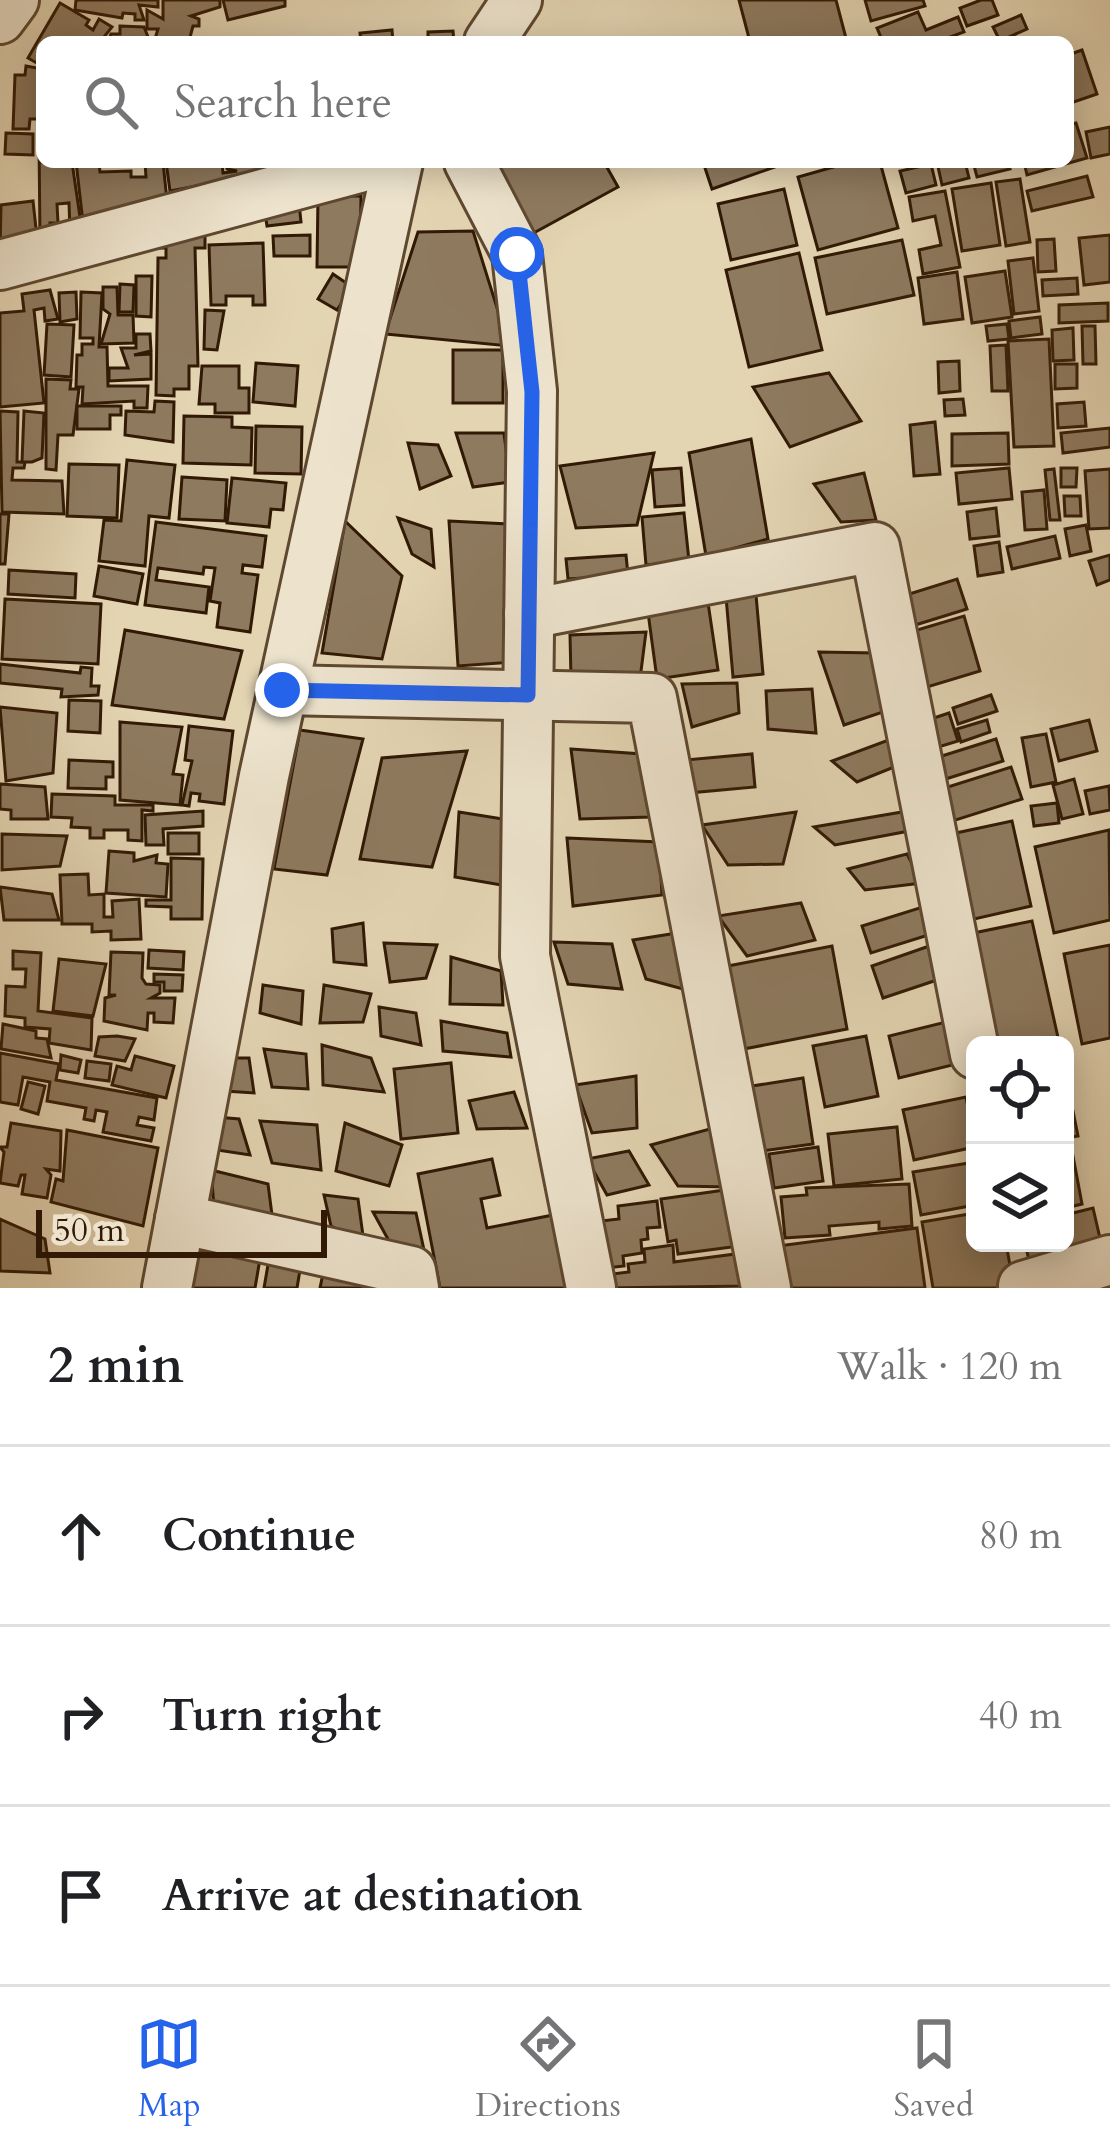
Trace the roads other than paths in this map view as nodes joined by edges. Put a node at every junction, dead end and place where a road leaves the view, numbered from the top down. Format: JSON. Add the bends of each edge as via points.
{"nodes":[{"id":1,"x":14,"y":0,"type":"edge"},
{"id":2,"x":517,"y":0,"type":"edge"},
{"id":3,"x":0,"y":19,"type":"edge"},
{"id":4,"x":494,"y":36,"type":"edge"},
{"id":5,"x":359,"y":168,"type":"edge"},
{"id":6,"x":397,"y":168,"type":"edge"},
{"id":7,"x":472,"y":168,"type":"edge"},
{"id":8,"x":0,"y":266,"type":"edge"},
{"id":9,"x":529,"y":614,"type":"junction"},
{"id":10,"x":282,"y":690,"type":"junction"},
{"id":11,"x":528,"y":695,"type":"junction"},
{"id":12,"x":971,"y":1036,"type":"edge"},
{"id":13,"x":180,"y":1219,"type":"junction"},
{"id":14,"x":1110,"y":1260,"type":"edge"},
{"id":15,"x":1020,"y":1272,"type":"edge"},
{"id":16,"x":411,"y":1282,"type":"edge"},
{"id":17,"x":166,"y":1288,"type":"edge"},
{"id":18,"x":591,"y":1288,"type":"edge"},
{"id":19,"x":766,"y":1288,"type":"edge"}],
"edges":[{"from":1,"to":3,"type":"street"},
{"from":2,"to":4,"type":"street"},
{"from":5,"to":8,"type":"street"},
{"from":6,"to":10,"type":"street"},
{"from":7,"to":9,"type":"street","via":[[517,254],[532,392]]},
{"from":9,"to":11,"type":"street"},
{"from":9,"to":12,"type":"street","via":[[875,547]]},
{"from":10,"to":11,"type":"street"},
{"from":10,"to":13,"type":"street"},
{"from":11,"to":18,"type":"street","via":[[525,956]]},
{"from":11,"to":19,"type":"street","via":[[652,698]]},
{"from":13,"to":16,"type":"street"},
{"from":13,"to":17,"type":"street"},
{"from":14,"to":15,"type":"street"}]}
